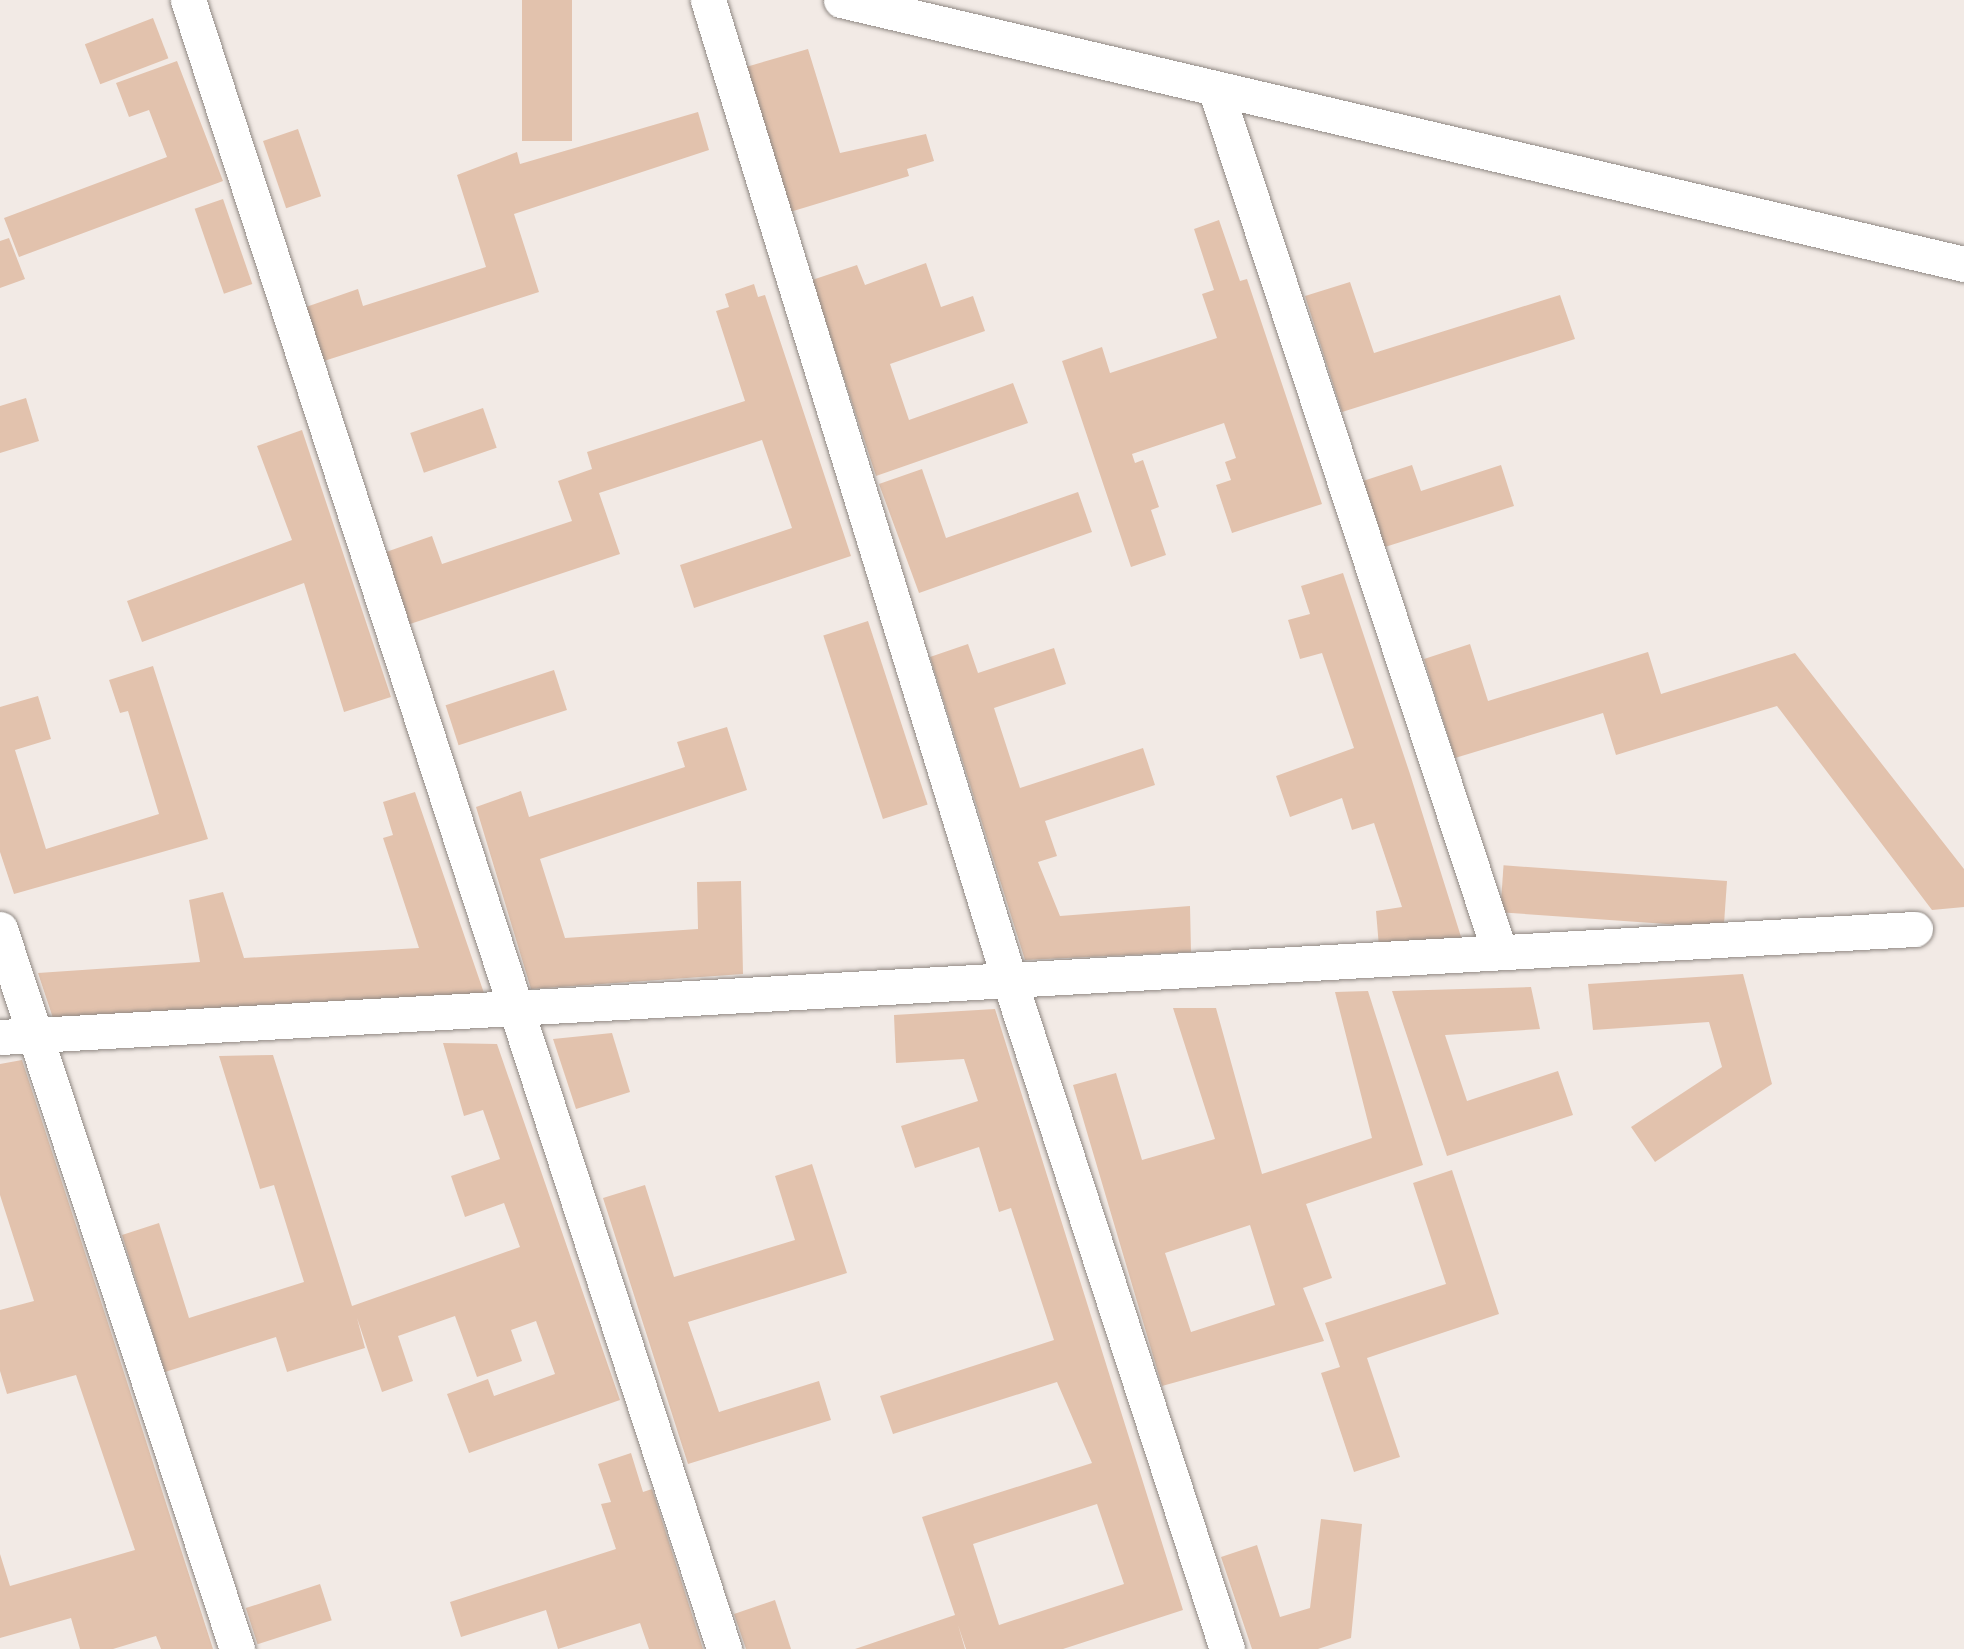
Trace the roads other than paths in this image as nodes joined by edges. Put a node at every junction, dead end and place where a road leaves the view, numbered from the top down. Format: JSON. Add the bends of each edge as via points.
{"nodes":[{"id":1,"x":188,"y":0,"type":"edge"},
{"id":2,"x":708,"y":0,"type":"edge"},
{"id":3,"x":842,"y":0,"type":"edge"},
{"id":4,"x":1216,"y":92,"type":"junction"},
{"id":5,"x":1964,"y":264,"type":"edge"},
{"id":6,"x":0,"y":929,"type":"edge"},
{"id":7,"x":1915,"y":929,"type":"dead end"},
{"id":8,"x":1499,"y":950,"type":"junction"},
{"id":9,"x":1010,"y":982,"type":"junction"},
{"id":10,"x":519,"y":1008,"type":"junction"},
{"id":11,"x":17,"y":1036,"type":"edge"},
{"id":12,"x":237,"y":1649,"type":"edge"},
{"id":13,"x":724,"y":1649,"type":"edge"},
{"id":14,"x":1228,"y":1649,"type":"edge"}],
"edges":[{"from":1,"to":10,"type":"street"},
{"from":2,"to":9,"type":"street"},
{"from":3,"to":4,"type":"street"},
{"from":4,"to":5,"type":"street"},
{"from":4,"to":8,"type":"street"},
{"from":6,"to":11,"type":"street"},
{"from":7,"to":8,"type":"street"},
{"from":8,"to":9,"type":"street"},
{"from":9,"to":10,"type":"street"},
{"from":9,"to":14,"type":"street"},
{"from":10,"to":11,"type":"street"},
{"from":10,"to":13,"type":"street"},
{"from":11,"to":12,"type":"street"}]}
